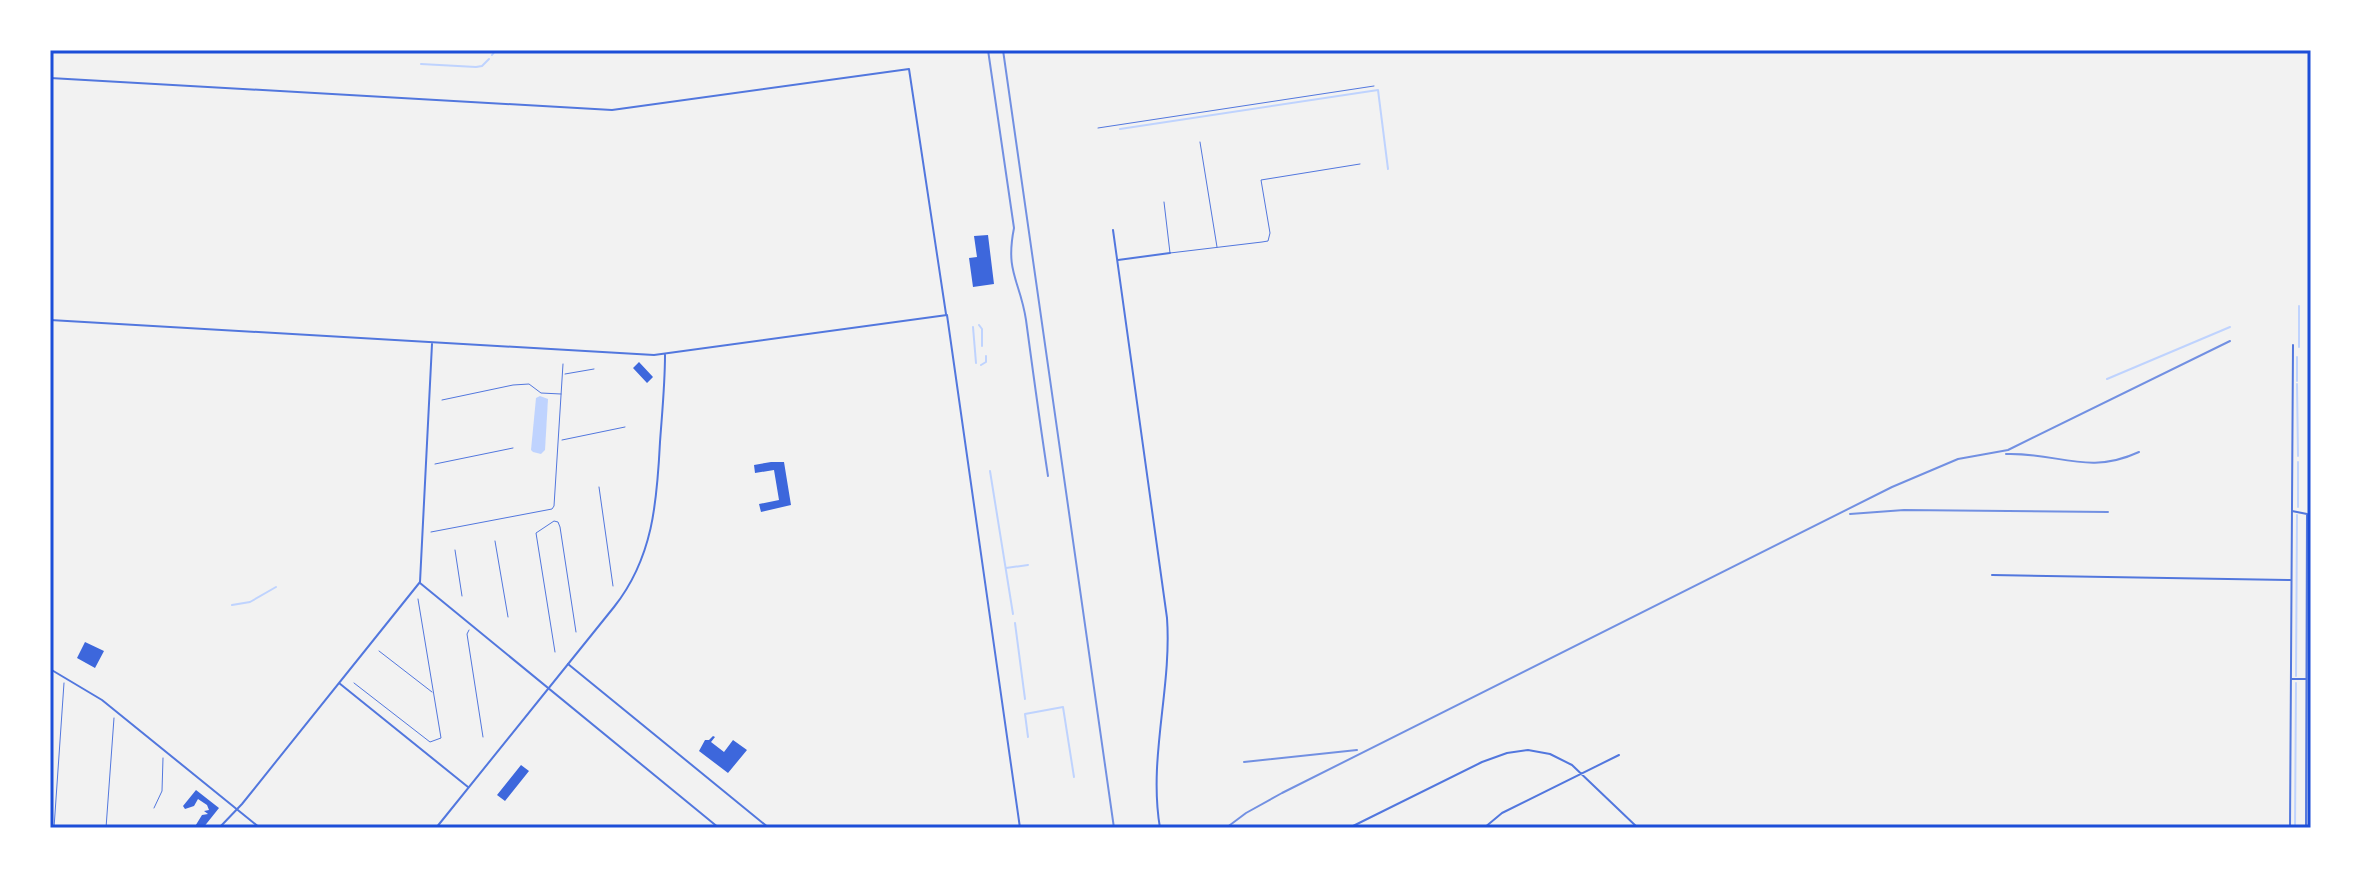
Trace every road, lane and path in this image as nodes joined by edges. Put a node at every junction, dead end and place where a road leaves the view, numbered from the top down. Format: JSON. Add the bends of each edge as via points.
{"nodes":[{"id":1,"x":50,"y":78,"type":"edge"},
{"id":2,"x":1374,"y":86,"type":"dead end"},
{"id":3,"x":1098,"y":128,"type":"dead end"},
{"id":4,"x":1200,"y":142,"type":"dead end"},
{"id":5,"x":1360,"y":164,"type":"dead end"},
{"id":6,"x":1164,"y":202,"type":"dead end"},
{"id":7,"x":1113,"y":230,"type":"dead end"},
{"id":8,"x":1217,"y":248,"type":"junction"},
{"id":9,"x":1170,"y":253,"type":"junction"},
{"id":10,"x":1117,"y":261,"type":"junction"},
{"id":11,"x":947,"y":315,"type":"junction"},
{"id":12,"x":50,"y":320,"type":"edge"},
{"id":13,"x":432,"y":343,"type":"junction"},
{"id":14,"x":2293,"y":345,"type":"dead end"},
{"id":15,"x":665,"y":354,"type":"junction"},
{"id":16,"x":563,"y":364,"type":"dead end"},
{"id":17,"x":594,"y":369,"type":"dead end"},
{"id":18,"x":563,"y":375,"type":"junction"},
{"id":19,"x":561,"y":394,"type":"junction"},
{"id":20,"x":442,"y":400,"type":"dead end"},
{"id":21,"x":625,"y":427,"type":"dead end"},
{"id":22,"x":560,"y":440,"type":"junction"},
{"id":23,"x":513,"y":448,"type":"dead end"},
{"id":24,"x":435,"y":464,"type":"dead end"},
{"id":25,"x":599,"y":487,"type":"dead end"},
{"id":26,"x":2292,"y":511,"type":"junction"},
{"id":27,"x":431,"y":532,"type":"dead end"},
{"id":28,"x":495,"y":541,"type":"dead end"},
{"id":29,"x":455,"y":550,"type":"dead end"},
{"id":30,"x":1992,"y":575,"type":"dead end"},
{"id":31,"x":2291,"y":580,"type":"junction"},
{"id":32,"x":420,"y":582,"type":"junction"},
{"id":33,"x":613,"y":586,"type":"dead end"},
{"id":34,"x":462,"y":596,"type":"dead end"},
{"id":35,"x":418,"y":599,"type":"dead end"},
{"id":36,"x":508,"y":617,"type":"dead end"},
{"id":37,"x":2309,"y":624,"type":"edge"},
{"id":38,"x":469,"y":630,"type":"dead end"},
{"id":39,"x":576,"y":632,"type":"dead end"},
{"id":40,"x":379,"y":651,"type":"dead end"},
{"id":41,"x":555,"y":652,"type":"dead end"},
{"id":42,"x":568,"y":664,"type":"junction"},
{"id":43,"x":50,"y":669,"type":"edge"},
{"id":44,"x":2291,"y":679,"type":"junction"},
{"id":45,"x":2307,"y":679,"type":"junction"},
{"id":46,"x":64,"y":683,"type":"dead end"},
{"id":47,"x":339,"y":683,"type":"junction"},
{"id":48,"x":354,"y":683,"type":"dead end"},
{"id":49,"x":548,"y":689,"type":"junction"},
{"id":50,"x":434,"y":694,"type":"junction"},
{"id":51,"x":114,"y":718,"type":"dead end"},
{"id":52,"x":483,"y":737,"type":"dead end"},
{"id":53,"x":1619,"y":755,"type":"dead end"},
{"id":54,"x":163,"y":758,"type":"dead end"},
{"id":55,"x":1583,"y":774,"type":"junction"},
{"id":56,"x":469,"y":787,"type":"junction"},
{"id":57,"x":154,"y":808,"type":"dead end"},
{"id":58,"x":236,"y":809,"type":"junction"},
{"id":59,"x":54,"y":828,"type":"edge"},
{"id":60,"x":106,"y":828,"type":"edge"},
{"id":61,"x":219,"y":828,"type":"edge"},
{"id":62,"x":260,"y":828,"type":"edge"},
{"id":63,"x":436,"y":828,"type":"edge"},
{"id":64,"x":719,"y":828,"type":"edge"},
{"id":65,"x":769,"y":828,"type":"edge"},
{"id":66,"x":1020,"y":828,"type":"edge"},
{"id":67,"x":1160,"y":828,"type":"edge"},
{"id":68,"x":1349,"y":828,"type":"edge"},
{"id":69,"x":1484,"y":828,"type":"edge"},
{"id":70,"x":1638,"y":828,"type":"edge"},
{"id":71,"x":2290,"y":828,"type":"edge"},
{"id":72,"x":2306,"y":828,"type":"edge"}],
"edges":[{"from":1,"to":11,"type":"street","via":[[612,110],[909,69]]},
{"from":2,"to":3,"type":"lane"},
{"from":4,"to":8,"type":"lane"},
{"from":5,"to":8,"type":"lane","via":[[1261,180],[1268,241]]},
{"from":6,"to":9,"type":"lane"},
{"from":7,"to":10,"type":"street"},
{"from":8,"to":9,"type":"lane"},
{"from":9,"to":10,"type":"street"},
{"from":10,"to":67,"type":"street","via":[[1169,644],[1157,787]]},
{"from":11,"to":15,"type":"street"},
{"from":11,"to":66,"type":"street"},
{"from":12,"to":13,"type":"street"},
{"from":13,"to":15,"type":"street"},
{"from":13,"to":32,"type":"street"},
{"from":14,"to":26,"type":"street"},
{"from":15,"to":42,"type":"street","via":[[649,542],[623,596]]},
{"from":16,"to":18,"type":"lane"},
{"from":17,"to":18,"type":"lane"},
{"from":18,"to":19,"type":"lane"},
{"from":19,"to":20,"type":"lane","via":[[541,393],[529,384]]},
{"from":19,"to":22,"type":"lane"},
{"from":21,"to":22,"type":"lane"},
{"from":22,"to":27,"type":"lane","via":[[552,509]]},
{"from":23,"to":24,"type":"lane"},
{"from":25,"to":33,"type":"lane"},
{"from":26,"to":31,"type":"street"},
{"from":26,"to":37,"type":"street","via":[[2307,514]]},
{"from":28,"to":36,"type":"lane"},
{"from":29,"to":34,"type":"lane"},
{"from":30,"to":31,"type":"street"},
{"from":31,"to":44,"type":"street"},
{"from":32,"to":47,"type":"street"},
{"from":32,"to":49,"type":"street"},
{"from":35,"to":50,"type":"lane"},
{"from":37,"to":45,"type":"street"},
{"from":38,"to":52,"type":"lane"},
{"from":39,"to":41,"type":"lane","via":[[554,521],[536,533]]},
{"from":40,"to":50,"type":"lane"},
{"from":42,"to":49,"type":"street"},
{"from":42,"to":65,"type":"street"},
{"from":43,"to":58,"type":"street","via":[[102,700]]},
{"from":44,"to":45,"type":"street"},
{"from":44,"to":71,"type":"street"},
{"from":45,"to":72,"type":"street"},
{"from":46,"to":59,"type":"lane"},
{"from":47,"to":56,"type":"street"},
{"from":47,"to":58,"type":"street"},
{"from":48,"to":50,"type":"lane","via":[[430,742],[441,738]]},
{"from":49,"to":56,"type":"street"},
{"from":49,"to":64,"type":"street"},
{"from":51,"to":60,"type":"lane"},
{"from":53,"to":55,"type":"street"},
{"from":54,"to":57,"type":"lane","via":[[162,791]]},
{"from":55,"to":68,"type":"street","via":[[1538,751],[1507,753]]},
{"from":55,"to":69,"type":"street"},
{"from":55,"to":70,"type":"street"},
{"from":56,"to":63,"type":"street"},
{"from":58,"to":61,"type":"street"},
{"from":58,"to":62,"type":"street"}]}
